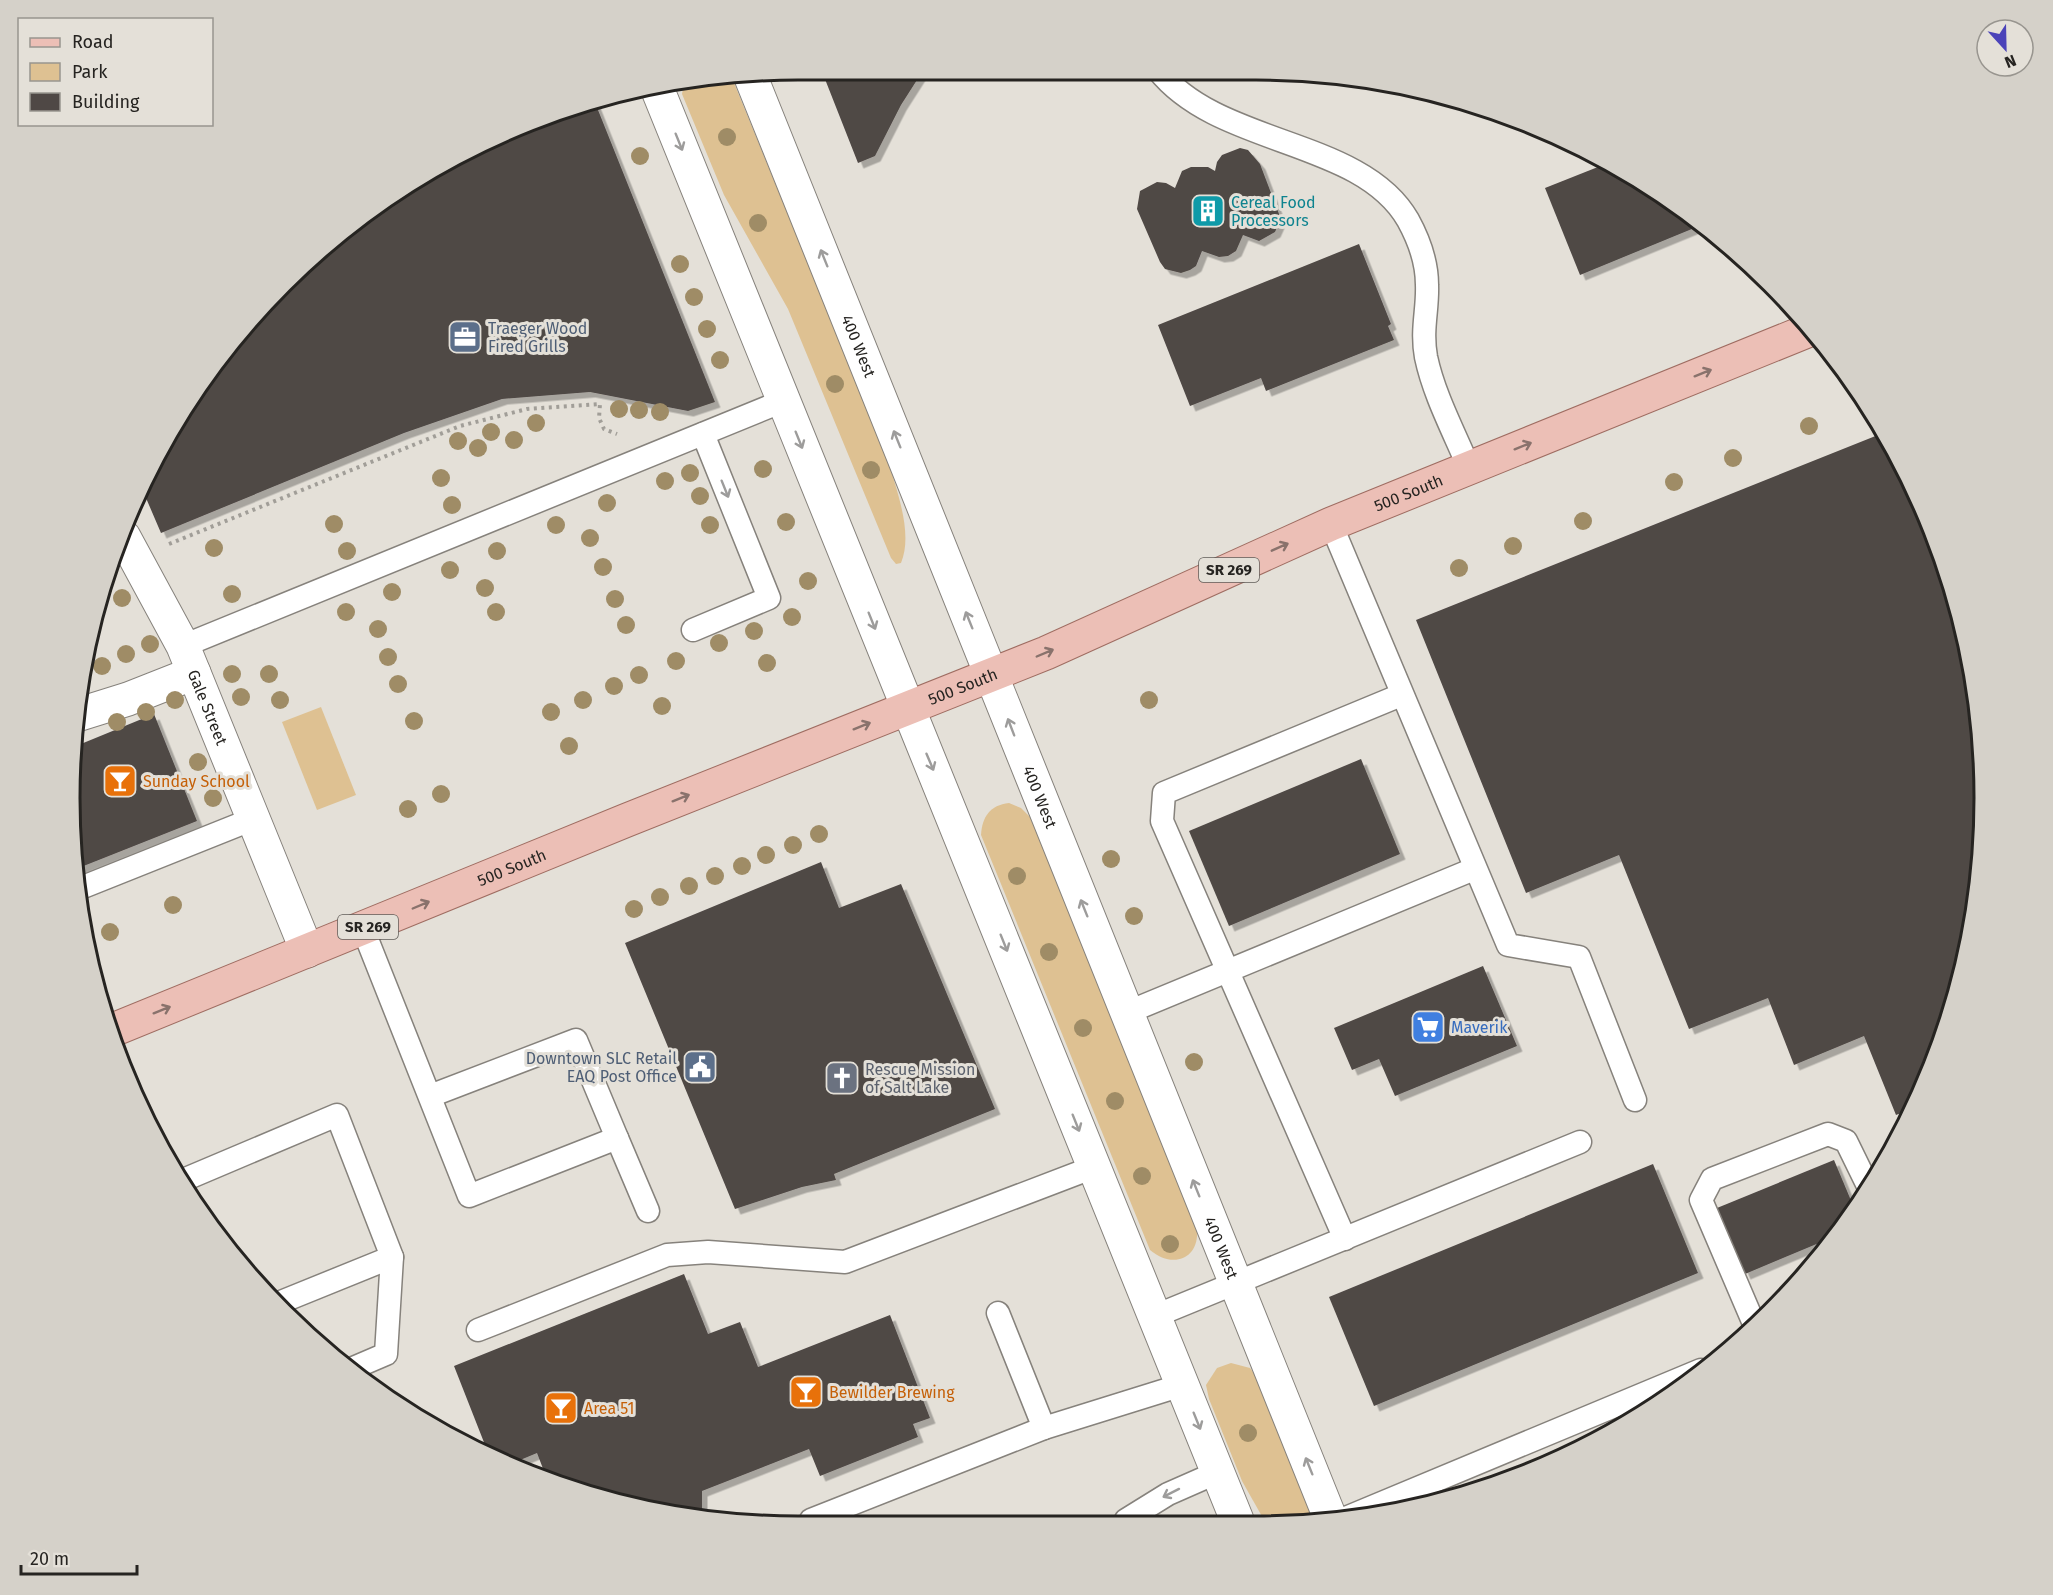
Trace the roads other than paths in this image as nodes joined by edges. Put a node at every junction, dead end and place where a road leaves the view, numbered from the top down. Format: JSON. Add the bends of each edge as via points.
{"nodes":[{"id":1,"x":1167,"y":79,"type":"edge"},
{"id":2,"x":752,"y":81,"type":"edge"},
{"id":3,"x":659,"y":93,"type":"edge"},
{"id":4,"x":1802,"y":333,"type":"edge"},
{"id":5,"x":783,"y":401,"type":"junction"},
{"id":6,"x":703,"y":435,"type":"junction"},
{"id":7,"x":1469,"y":468,"type":"junction"},
{"id":8,"x":1331,"y":524,"type":"junction"},
{"id":9,"x":130,"y":548,"type":"edge"},
{"id":10,"x":693,"y":630,"type":"dead end"},
{"id":11,"x":189,"y":660,"type":"junction"},
{"id":12,"x":990,"y":674,"type":"junction"},
{"id":13,"x":1401,"y":695,"type":"junction"},
{"id":14,"x":908,"y":708,"type":"junction"},
{"id":15,"x":85,"y":712,"type":"edge"},
{"id":16,"x":252,"y":819,"type":"junction"},
{"id":17,"x":1474,"y":869,"type":"junction"},
{"id":18,"x":85,"y":886,"type":"edge"},
{"id":19,"x":363,"y":929,"type":"junction"},
{"id":20,"x":307,"y":951,"type":"junction"},
{"id":21,"x":1230,"y":972,"type":"junction"},
{"id":22,"x":1126,"y":1013,"type":"junction"},
{"id":23,"x":118,"y":1028,"type":"edge"},
{"id":24,"x":430,"y":1096,"type":"junction"},
{"id":25,"x":1635,"y":1100,"type":"dead end"},
{"id":26,"x":617,"y":1138,"type":"junction"},
{"id":27,"x":1580,"y":1142,"type":"dead end"},
{"id":28,"x":1094,"y":1167,"type":"junction"},
{"id":29,"x":189,"y":1177,"type":"edge"},
{"id":30,"x":1864,"y":1177,"type":"edge"},
{"id":31,"x":648,"y":1211,"type":"dead end"},
{"id":32,"x":1344,"y":1239,"type":"junction"},
{"id":33,"x":392,"y":1257,"type":"junction"},
{"id":34,"x":1235,"y":1284,"type":"junction"},
{"id":35,"x":285,"y":1300,"type":"edge"},
{"id":36,"x":998,"y":1313,"type":"dead end"},
{"id":37,"x":1155,"y":1316,"type":"junction"},
{"id":38,"x":1751,"y":1316,"type":"edge"},
{"id":39,"x":478,"y":1330,"type":"dead end"},
{"id":40,"x":359,"y":1366,"type":"edge"},
{"id":41,"x":1670,"y":1383,"type":"edge"},
{"id":42,"x":1182,"y":1385,"type":"junction"},
{"id":43,"x":1044,"y":1428,"type":"junction"},
{"id":44,"x":1218,"y":1472,"type":"junction"},
{"id":45,"x":1378,"y":1505,"type":"edge"},
{"id":46,"x":1327,"y":1511,"type":"edge"},
{"id":47,"x":820,"y":1516,"type":"edge"},
{"id":48,"x":1132,"y":1516,"type":"edge"},
{"id":49,"x":1235,"y":1516,"type":"edge"}],
"edges":[{"from":1,"to":7,"type":"lane","via":[[1185,97],[1212,114],[1358,172],[1394,200],[1407,218],[1425,263],[1426,359]]},
{"from":12,"to":2,"type":"street","name":"400 West","one_way":true},
{"from":3,"to":5,"type":"street","one_way":true},
{"from":7,"to":4,"type":"main road","name":"500 South","number":"SR 269","one_way":true},
{"from":5,"to":6,"type":"lane"},
{"from":5,"to":14,"type":"street","one_way":true},
{"from":6,"to":10,"type":"lane","one_way":true,"via":[[769,598]]},
{"from":6,"to":11,"type":"lane"},
{"from":7,"to":8,"type":"main road","name":"500 South","number":"SR 269"},
{"from":12,"to":8,"type":"main road","name":"500 South","number":"SR 269","one_way":true,"via":[[1046,653]]},
{"from":8,"to":13,"type":"lane"},
{"from":9,"to":11,"type":"street","name":"Gale Street"},
{"from":11,"to":15,"type":"street","via":[[128,699]]},
{"from":11,"to":16,"type":"street","name":"Gale Street"},
{"from":12,"to":14,"type":"main road","name":"500 South","number":"SR 269"},
{"from":22,"to":12,"type":"street","name":"400 West","one_way":true},
{"from":13,"to":17,"type":"lane"},
{"from":13,"to":21,"type":"lane","via":[[1164,793],[1162,821]]},
{"from":19,"to":14,"type":"main road","name":"500 South","number":"SR 269","one_way":true},
{"from":14,"to":28,"type":"street","one_way":true},
{"from":16,"to":18,"type":"lane"},
{"from":16,"to":20,"type":"street","name":"Gale Street"},
{"from":17,"to":21,"type":"lane"},
{"from":17,"to":25,"type":"lane","via":[[1508,945],[1579,957]]},
{"from":19,"to":20,"type":"main road","name":"500 South","number":"SR 269"},
{"from":19,"to":24,"type":"lane"},
{"from":23,"to":20,"type":"main road","name":"500 South","number":"SR 269","one_way":true},
{"from":21,"to":22,"type":"lane"},
{"from":21,"to":32,"type":"lane"},
{"from":34,"to":22,"type":"street","name":"400 West","one_way":true},
{"from":24,"to":26,"type":"lane","via":[[576,1040]]},
{"from":24,"to":26,"type":"lane","via":[[469,1196]]},
{"from":26,"to":31,"type":"lane"},
{"from":27,"to":32,"type":"lane"},
{"from":28,"to":37,"type":"street"},
{"from":28,"to":39,"type":"lane","via":[[845,1262],[708,1252],[667,1255]]},
{"from":29,"to":33,"type":"lane","via":[[337,1115]]},
{"from":30,"to":38,"type":"lane","via":[[1846,1141],[1828,1134],[1712,1179],[1701,1200]]},
{"from":32,"to":34,"type":"lane"},
{"from":33,"to":35,"type":"lane"},
{"from":33,"to":40,"type":"lane","via":[[386,1354]]},
{"from":34,"to":37,"type":"lane"},
{"from":46,"to":34,"type":"street","name":"400 West","one_way":true},
{"from":36,"to":43,"type":"lane"},
{"from":37,"to":42,"type":"street"},
{"from":41,"to":45,"type":"lane"},
{"from":42,"to":43,"type":"lane"},
{"from":42,"to":44,"type":"street","one_way":true},
{"from":43,"to":47,"type":"lane"},
{"from":44,"to":48,"type":"lane","one_way":true,"via":[[1168,1494]]},
{"from":44,"to":49,"type":"street"}]}
